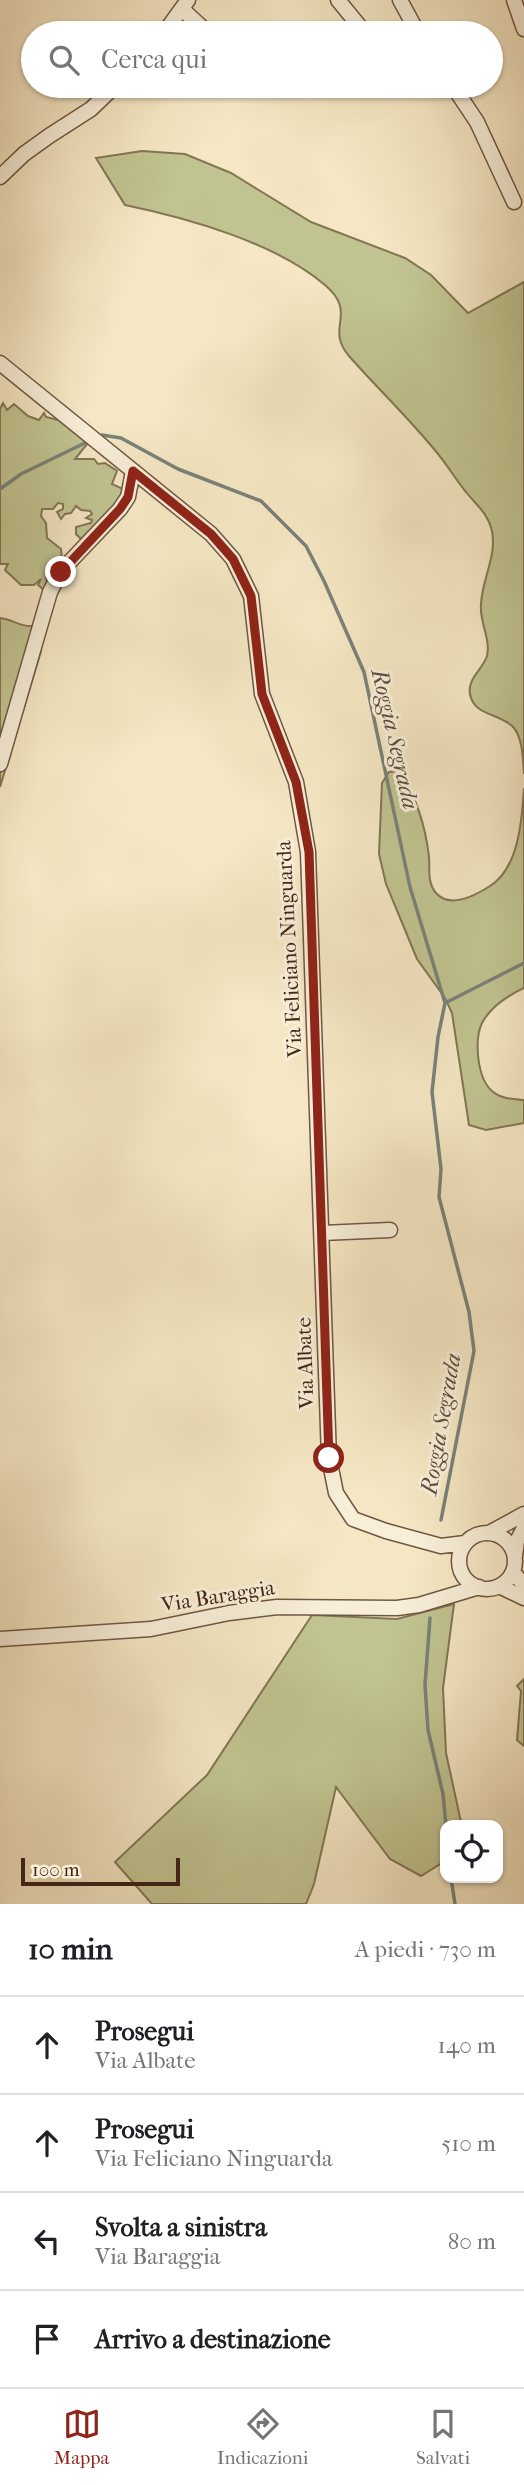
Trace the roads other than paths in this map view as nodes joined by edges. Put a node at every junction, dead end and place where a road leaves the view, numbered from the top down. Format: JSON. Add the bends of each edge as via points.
{"nodes":[{"id":1,"x":338,"y":0,"type":"edge"},
{"id":2,"x":400,"y":0,"type":"edge"},
{"id":3,"x":514,"y":0,"type":"edge"},
{"id":4,"x":185,"y":4,"type":"edge"},
{"id":5,"x":173,"y":21,"type":"edge"},
{"id":6,"x":198,"y":21,"type":"edge"},
{"id":7,"x":355,"y":21,"type":"edge"},
{"id":8,"x":410,"y":21,"type":"edge"},
{"id":9,"x":524,"y":29,"type":"edge"},
{"id":10,"x":103,"y":98,"type":"edge"},
{"id":11,"x":461,"y":98,"type":"edge"},
{"id":12,"x":0,"y":177,"type":"edge"},
{"id":13,"x":514,"y":202,"type":"dead end"},
{"id":14,"x":0,"y":363,"type":"edge"},
{"id":15,"x":133,"y":471,"type":"junction"},
{"id":16,"x":0,"y":764,"type":"edge"},
{"id":17,"x":390,"y":1230,"type":"dead end"},
{"id":18,"x":321,"y":1233,"type":"junction"},
{"id":19,"x":524,"y":1514,"type":"edge"},
{"id":20,"x":524,"y":1528,"type":"edge"},
{"id":21,"x":489,"y":1533,"type":"junction"},
{"id":22,"x":465,"y":1543,"type":"junction"},
{"id":23,"x":441,"y":1546,"type":"junction"},
{"id":24,"x":515,"y":1556,"type":"junction"},
{"id":25,"x":460,"y":1564,"type":"junction"},
{"id":26,"x":513,"y":1572,"type":"junction"},
{"id":27,"x":524,"y":1585,"type":"edge"},
{"id":28,"x":499,"y":1586,"type":"junction"},
{"id":29,"x":479,"y":1587,"type":"junction"},
{"id":30,"x":443,"y":1598,"type":"junction"},
{"id":31,"x":524,"y":1598,"type":"edge"},
{"id":32,"x":0,"y":1639,"type":"edge"}],
"edges":[{"from":1,"to":7,"type":"street"},
{"from":2,"to":8,"type":"street"},
{"from":3,"to":9,"type":"street"},
{"from":4,"to":5,"type":"street"},
{"from":4,"to":6,"type":"street"},
{"from":10,"to":12,"type":"street"},
{"from":11,"to":13,"type":"street"},
{"from":14,"to":15,"type":"street","name":"Via Feliciano Ninguarda"},
{"from":15,"to":16,"type":"street","via":[[128,497],[120,509],[61,572],[50,592]]},
{"from":15,"to":18,"type":"street","name":"Via Feliciano Ninguarda","via":[[211,534],[233,559],[251,596],[262,694],[296,782],[309,852]]},
{"from":17,"to":18,"type":"street"},
{"from":18,"to":23,"type":"street","name":"Via Albate","via":[[329,1458],[336,1493],[353,1519]]},
{"from":19,"to":21,"type":"street"},
{"from":20,"to":24,"type":"street"},
{"from":21,"to":22,"type":"street"},
{"from":21,"to":24,"type":"street","via":[[506,1540]]},
{"from":22,"to":23,"type":"street","name":"Via Albate"},
{"from":22,"to":25,"type":"street"},
{"from":23,"to":25,"type":"street","name":"Via Albate"},
{"from":24,"to":26,"type":"street"},
{"from":25,"to":29,"type":"street","via":[[471,1583]]},
{"from":25,"to":30,"type":"street","via":[[457,1583]]},
{"from":26,"to":27,"type":"street"},
{"from":26,"to":28,"type":"street"},
{"from":28,"to":29,"type":"street"},
{"from":28,"to":31,"type":"street"},
{"from":29,"to":30,"type":"street","name":"Via Baraggia"},
{"from":30,"to":32,"type":"street","name":"Via Baraggia","via":[[397,1608],[277,1607],[151,1629]]}]}
